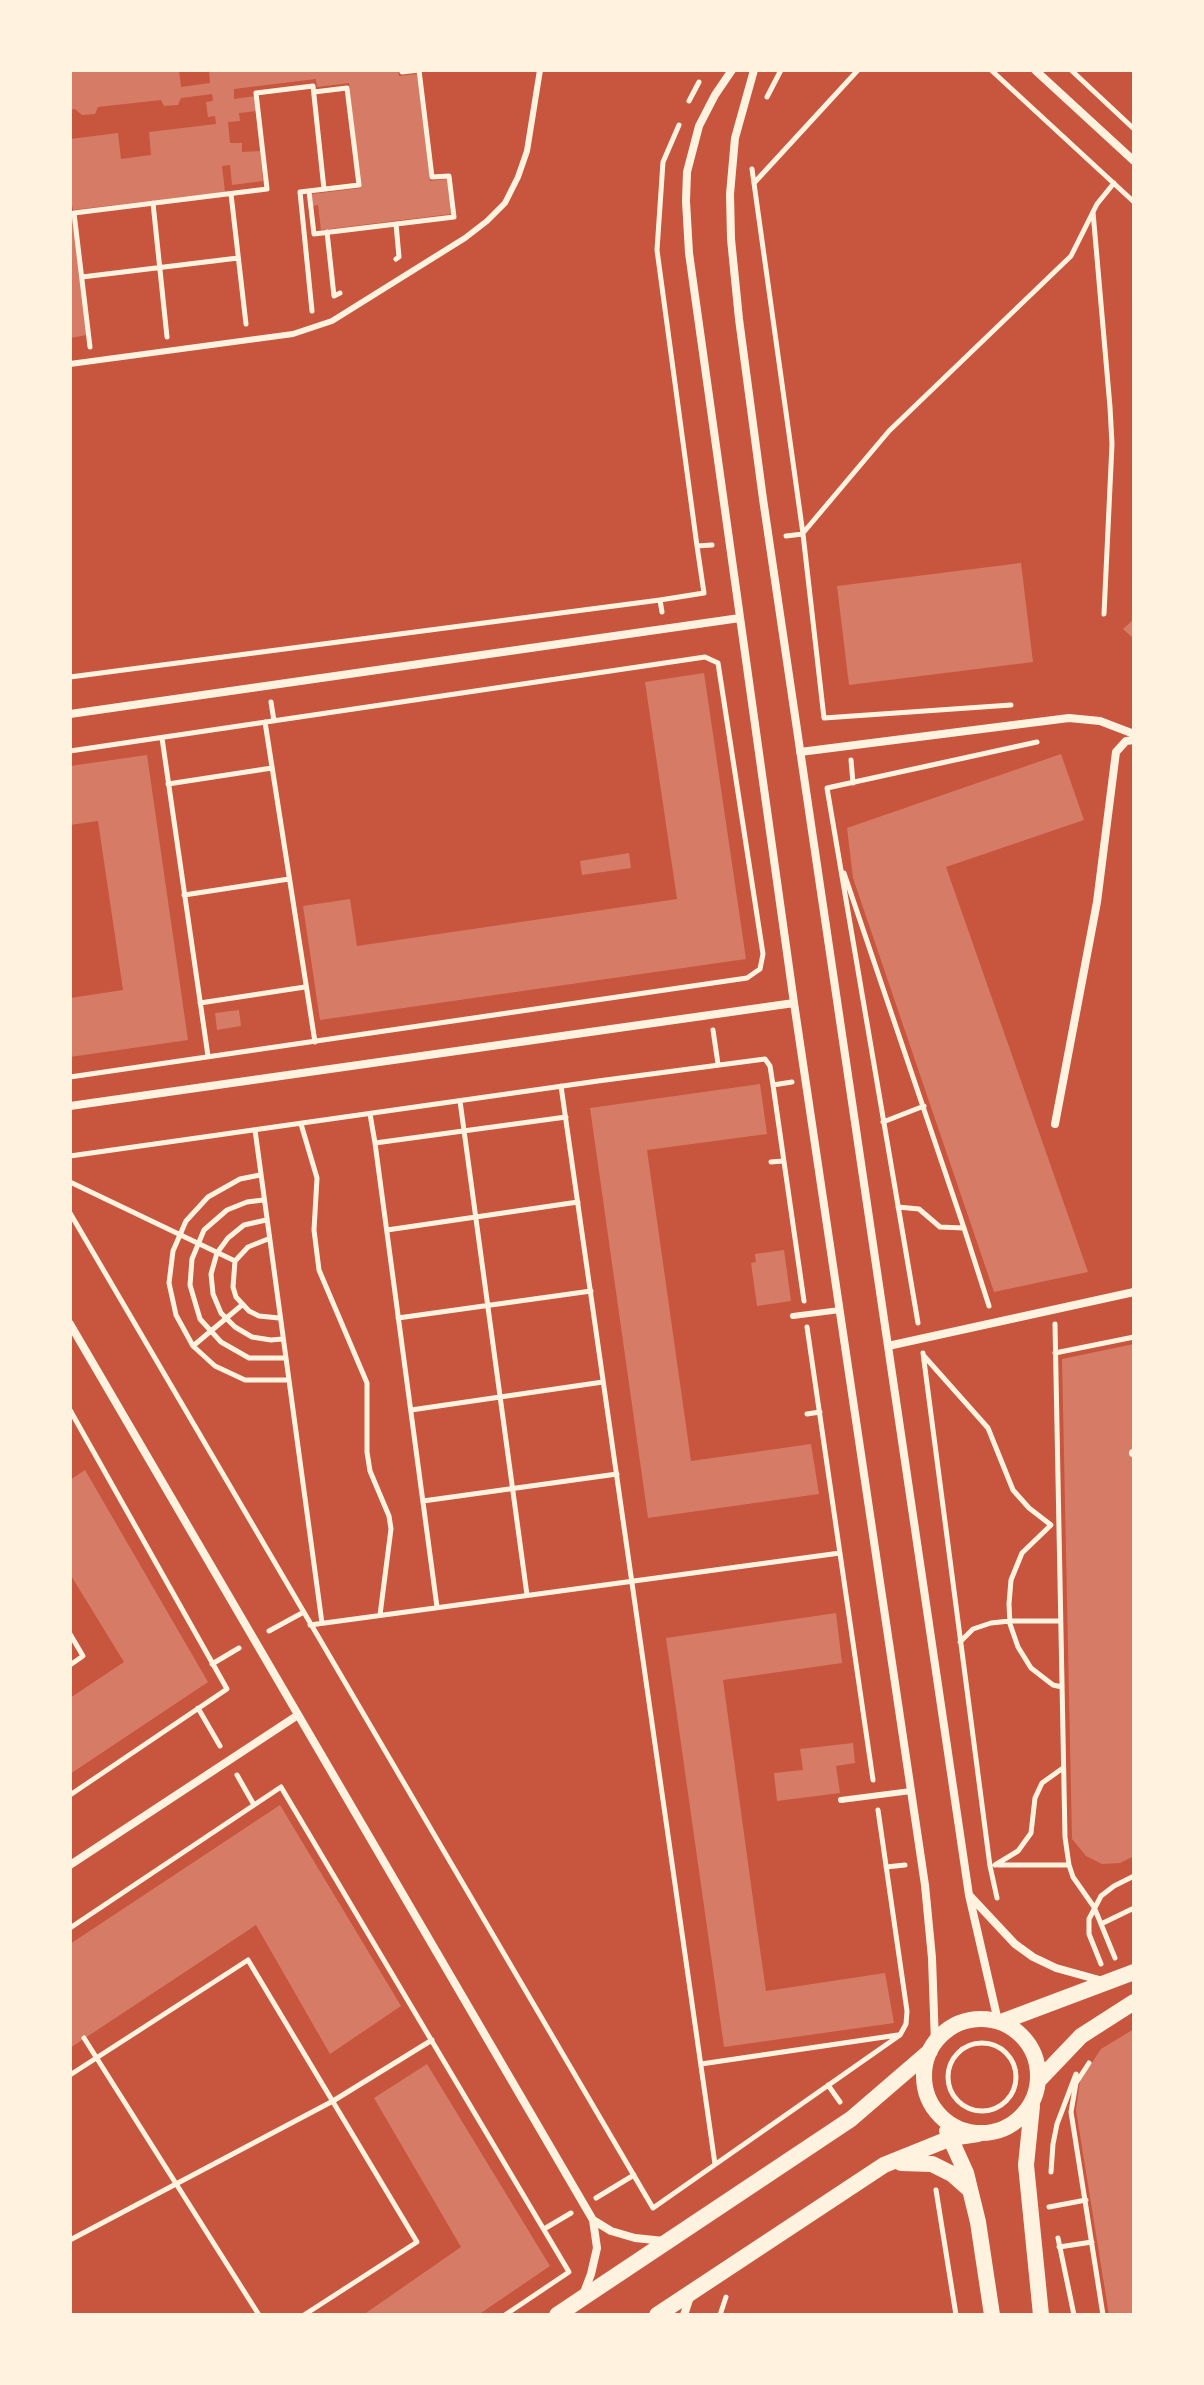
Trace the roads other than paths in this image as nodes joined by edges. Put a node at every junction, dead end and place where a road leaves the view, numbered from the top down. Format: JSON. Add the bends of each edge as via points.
{"nodes":[{"id":1,"x":540,"y":70,"type":"edge"},
{"id":2,"x":732,"y":70,"type":"edge"},
{"id":3,"x":754,"y":70,"type":"edge"},
{"id":4,"x":1035,"y":70,"type":"edge"},
{"id":5,"x":1134,"y":161,"type":"edge"},
{"id":6,"x":70,"y":364,"type":"edge"},
{"id":7,"x":740,"y":618,"type":"junction"},
{"id":8,"x":70,"y":714,"type":"edge"},
{"id":9,"x":1134,"y":737,"type":"edge"},
{"id":10,"x":800,"y":752,"type":"junction"},
{"id":11,"x":794,"y":1003,"type":"junction"},
{"id":12,"x":70,"y":1106,"type":"edge"},
{"id":13,"x":1055,"y":1124,"type":"dead end"},
{"id":14,"x":1134,"y":1292,"type":"edge"},
{"id":15,"x":840,"y":1310,"type":"junction"},
{"id":16,"x":793,"y":1316,"type":"dead end"},
{"id":17,"x":70,"y":1324,"type":"edge"},
{"id":18,"x":888,"y":1346,"type":"junction"},
{"id":19,"x":298,"y":1715,"type":"junction"},
{"id":20,"x":911,"y":1791,"type":"junction"},
{"id":21,"x":841,"y":1800,"type":"dead end"},
{"id":22,"x":70,"y":1865,"type":"edge"},
{"id":23,"x":969,"y":1895,"type":"junction"},
{"id":24,"x":1130,"y":1965,"type":"edge"},
{"id":25,"x":1108,"y":1982,"type":"junction"},
{"id":26,"x":1134,"y":2002,"type":"edge"},
{"id":27,"x":999,"y":2022,"type":"junction"},
{"id":28,"x":932,"y":2047,"type":"junction"},
{"id":29,"x":1039,"y":2080,"type":"junction"},
{"id":30,"x":1032,"y":2104,"type":"junction"},
{"id":31,"x":938,"y":2114,"type":"junction"},
{"id":32,"x":978,"y":2134,"type":"junction"},
{"id":33,"x":951,"y":2138,"type":"junction"},
{"id":34,"x":884,"y":2165,"type":"junction"},
{"id":35,"x":970,"y":2190,"type":"junction"},
{"id":36,"x":593,"y":2220,"type":"junction"},
{"id":37,"x":668,"y":2241,"type":"junction"},
{"id":38,"x":692,"y":2291,"type":"junction"},
{"id":39,"x":582,"y":2298,"type":"junction"},
{"id":40,"x":557,"y":2315,"type":"edge"},
{"id":41,"x":657,"y":2315,"type":"edge"},
{"id":42,"x":684,"y":2315,"type":"edge"},
{"id":43,"x":992,"y":2315,"type":"edge"},
{"id":44,"x":1041,"y":2315,"type":"edge"}],
"edges":[{"from":1,"to":6,"type":"lane","via":[[518,177],[505,203],[465,238],[332,321],[293,334]]},
{"from":2,"to":7,"type":"street","via":[[699,126],[686,201]]},
{"from":3,"to":10,"type":"street","via":[[735,138],[731,239]]},
{"from":4,"to":5,"type":"street"},
{"from":7,"to":8,"type":"street"},
{"from":7,"to":11,"type":"street"},
{"from":9,"to":10,"type":"street","via":[[1100,721],[1069,718]]},
{"from":9,"to":13,"type":"street","via":[[1116,752],[1097,902]]},
{"from":10,"to":18,"type":"street"},
{"from":11,"to":12,"type":"street"},
{"from":11,"to":15,"type":"street"},
{"from":14,"to":18,"type":"street"},
{"from":15,"to":16,"type":"lane"},
{"from":15,"to":20,"type":"street"},
{"from":17,"to":19,"type":"street"},
{"from":18,"to":23,"type":"street"},
{"from":19,"to":22,"type":"street"},
{"from":19,"to":36,"type":"street"},
{"from":20,"to":21,"type":"lane"},
{"from":20,"to":28,"type":"street","via":[[932,1958]]},
{"from":23,"to":25,"type":"street","via":[[1033,1957]]},
{"from":23,"to":27,"type":"street"},
{"from":24,"to":25,"type":"main road"},
{"from":25,"to":27,"type":"main road"},
{"from":26,"to":29,"type":"main road","via":[[1081,2036]]},
{"from":27,"to":28,"type":"main road","via":[[963,2022]]},
{"from":27,"to":29,"type":"main road","via":[[1032,2048]]},
{"from":28,"to":31,"type":"main road","via":[[925,2084]]},
{"from":28,"to":37,"type":"main road","via":[[851,2119]]},
{"from":29,"to":30,"type":"main road"},
{"from":30,"to":32,"type":"main road","via":[[1008,2127]]},
{"from":30,"to":44,"type":"main road","via":[[1027,2189]]},
{"from":31,"to":32,"type":"main road","via":[[956,2128]]},
{"from":31,"to":33,"type":"main road"},
{"from":32,"to":33,"type":"main road"},
{"from":33,"to":34,"type":"main road"},
{"from":33,"to":35,"type":"main road"},
{"from":34,"to":35,"type":"main road","via":[[932,2164]]},
{"from":34,"to":38,"type":"main road"},
{"from":35,"to":43,"type":"main road"},
{"from":36,"to":37,"type":"street","via":[[635,2238]]},
{"from":36,"to":39,"type":"street","via":[[597,2248]]},
{"from":37,"to":39,"type":"main road"},
{"from":38,"to":41,"type":"main road"},
{"from":38,"to":42,"type":"street"},
{"from":39,"to":40,"type":"main road"}]}
